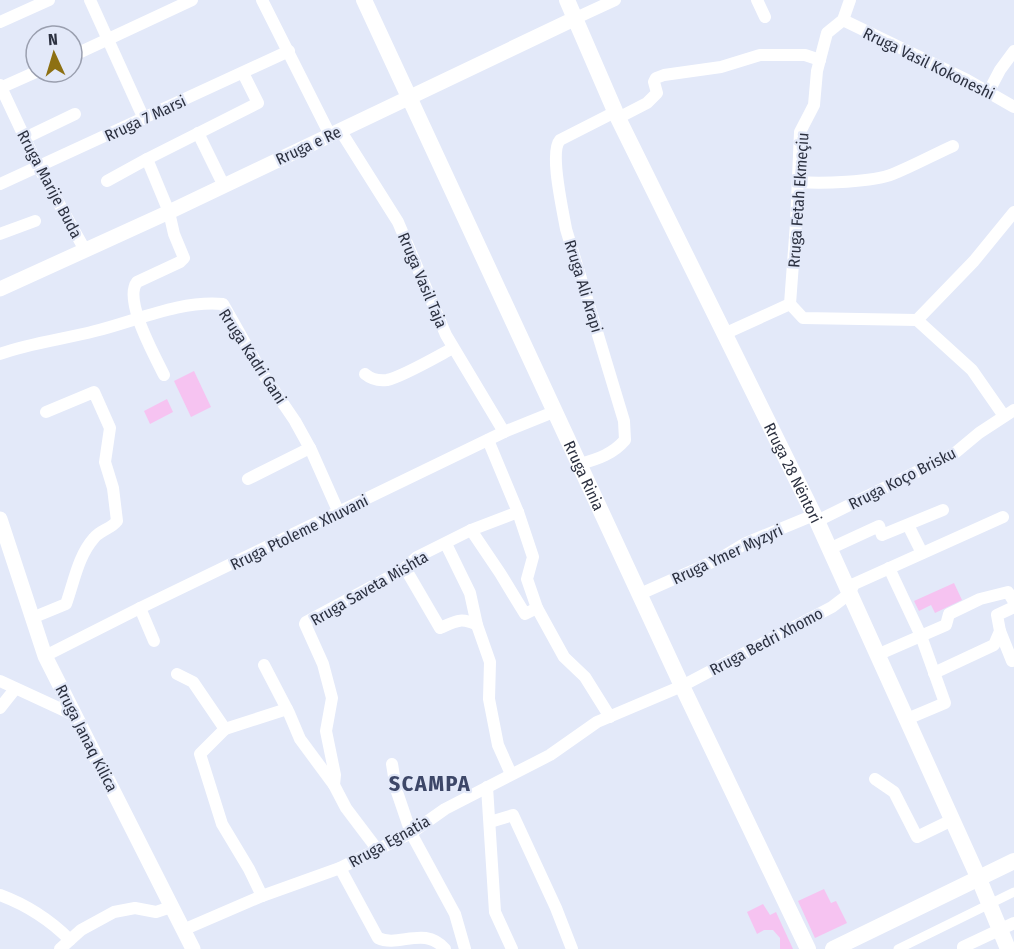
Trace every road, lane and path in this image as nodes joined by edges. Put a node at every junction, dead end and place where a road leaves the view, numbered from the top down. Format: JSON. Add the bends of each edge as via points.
{"nodes":[{"id":1,"x":49,"y":0,"type":"edge"},
{"id":2,"x":90,"y":0,"type":"edge"},
{"id":3,"x":192,"y":0,"type":"edge"},
{"id":4,"x":262,"y":0,"type":"edge"},
{"id":5,"x":364,"y":0,"type":"edge"},
{"id":6,"x":567,"y":0,"type":"edge"},
{"id":7,"x":615,"y":0,"type":"edge"},
{"id":8,"x":757,"y":0,"type":"edge"},
{"id":9,"x":850,"y":0,"type":"edge"},
{"id":10,"x":765,"y":17,"type":"dead end"},
{"id":11,"x":576,"y":18,"type":"junction"},
{"id":12,"x":843,"y":20,"type":"junction"},
{"id":13,"x":0,"y":22,"type":"edge"},
{"id":14,"x":108,"y":39,"type":"junction"},
{"id":15,"x":84,"y":50,"type":"edge"},
{"id":16,"x":289,"y":51,"type":"junction"},
{"id":17,"x":1014,"y":51,"type":"edge"},
{"id":18,"x":820,"y":60,"type":"junction"},
{"id":19,"x":243,"y":73,"type":"junction"},
{"id":20,"x":24,"y":77,"type":"edge"},
{"id":21,"x":0,"y":87,"type":"edge"},
{"id":22,"x":989,"y":91,"type":"junction"},
{"id":23,"x":410,"y":98,"type":"junction"},
{"id":24,"x":1014,"y":107,"type":"edge"},
{"id":25,"x":75,"y":114,"type":"dead end"},
{"id":26,"x":617,"y":115,"type":"junction"},
{"id":27,"x":144,"y":119,"type":"junction"},
{"id":28,"x":335,"y":132,"type":"junction"},
{"id":29,"x":198,"y":133,"type":"junction"},
{"id":30,"x":25,"y":138,"type":"junction"},
{"id":31,"x":953,"y":146,"type":"dead end"},
{"id":32,"x":147,"y":159,"type":"junction"},
{"id":33,"x":38,"y":166,"type":"junction"},
{"id":34,"x":107,"y":181,"type":"dead end"},
{"id":35,"x":799,"y":182,"type":"junction"},
{"id":36,"x":0,"y":184,"type":"edge"},
{"id":37,"x":224,"y":186,"type":"junction"},
{"id":38,"x":169,"y":212,"type":"junction"},
{"id":39,"x":1014,"y":212,"type":"edge"},
{"id":40,"x":35,"y":220,"type":"dead end"},
{"id":41,"x":0,"y":234,"type":"edge"},
{"id":42,"x":85,"y":250,"type":"junction"},
{"id":43,"x":0,"y":289,"type":"edge"},
{"id":44,"x":790,"y":304,"type":"junction"},
{"id":45,"x":138,"y":319,"type":"junction"},
{"id":46,"x":917,"y":320,"type":"junction"},
{"id":47,"x":724,"y":334,"type":"junction"},
{"id":48,"x":453,"y":348,"type":"junction"},
{"id":49,"x":0,"y":354,"type":"edge"},
{"id":50,"x":365,"y":374,"type":"dead end"},
{"id":51,"x":164,"y":375,"type":"dead end"},
{"id":52,"x":556,"y":411,"type":"junction"},
{"id":53,"x":46,"y":412,"type":"dead end"},
{"id":54,"x":1009,"y":413,"type":"edge"},
{"id":55,"x":504,"y":432,"type":"junction"},
{"id":56,"x":488,"y":440,"type":"junction"},
{"id":57,"x":310,"y":448,"type":"junction"},
{"id":58,"x":580,"y":464,"type":"junction"},
{"id":59,"x":248,"y":479,"type":"dead end"},
{"id":60,"x":943,"y":510,"type":"dead end"},
{"id":61,"x":518,"y":512,"type":"junction"},
{"id":62,"x":339,"y":513,"type":"junction"},
{"id":63,"x":1003,"y":517,"type":"dead end"},
{"id":64,"x":815,"y":518,"type":"junction"},
{"id":65,"x":0,"y":519,"type":"edge"},
{"id":66,"x":908,"y":525,"type":"junction"},
{"id":67,"x":471,"y":530,"type":"junction"},
{"id":68,"x":446,"y":544,"type":"junction"},
{"id":69,"x":829,"y":549,"type":"junction"},
{"id":70,"x":922,"y":553,"type":"junction"},
{"id":71,"x":405,"y":568,"type":"junction"},
{"id":72,"x":889,"y":568,"type":"junction"},
{"id":73,"x":640,"y":594,"type":"junction"},
{"id":74,"x":849,"y":594,"type":"junction"},
{"id":75,"x":1014,"y":602,"type":"edge"},
{"id":76,"x":140,"y":608,"type":"junction"},
{"id":77,"x":537,"y":608,"type":"junction"},
{"id":78,"x":1014,"y":608,"type":"edge"},
{"id":79,"x":32,"y":618,"type":"junction"},
{"id":80,"x":477,"y":625,"type":"junction"},
{"id":81,"x":1000,"y":631,"type":"junction"},
{"id":82,"x":921,"y":636,"type":"junction"},
{"id":83,"x":154,"y":641,"type":"dead end"},
{"id":84,"x":877,"y":655,"type":"junction"},
{"id":85,"x":45,"y":656,"type":"junction"},
{"id":86,"x":1011,"y":661,"type":"dead end"},
{"id":87,"x":264,"y":665,"type":"dead end"},
{"id":88,"x":934,"y":673,"type":"junction"},
{"id":89,"x":177,"y":674,"type":"dead end"},
{"id":90,"x":0,"y":681,"type":"edge"},
{"id":91,"x":682,"y":686,"type":"junction"},
{"id":92,"x":15,"y":689,"type":"junction"},
{"id":93,"x":0,"y":708,"type":"edge"},
{"id":94,"x":287,"y":709,"type":"junction"},
{"id":95,"x":76,"y":716,"type":"junction"},
{"id":96,"x":610,"y":717,"type":"junction"},
{"id":97,"x":907,"y":719,"type":"junction"},
{"id":98,"x":225,"y":729,"type":"junction"},
{"id":99,"x":392,"y":764,"type":"dead end"},
{"id":100,"x":511,"y":774,"type":"junction"},
{"id":101,"x":875,"y":779,"type":"dead end"},
{"id":102,"x":334,"y":785,"type":"junction"},
{"id":103,"x":487,"y":787,"type":"junction"},
{"id":104,"x":952,"y":820,"type":"junction"},
{"id":105,"x":490,"y":822,"type":"junction"},
{"id":106,"x":411,"y":833,"type":"junction"},
{"id":107,"x":377,"y":849,"type":"junction"},
{"id":108,"x":1014,"y":861,"type":"edge"},
{"id":109,"x":340,"y":868,"type":"junction"},
{"id":110,"x":979,"y":879,"type":"junction"},
{"id":111,"x":1014,"y":892,"type":"edge"},
{"id":112,"x":0,"y":894,"type":"edge"},
{"id":113,"x":262,"y":896,"type":"junction"},
{"id":114,"x":989,"y":904,"type":"junction"},
{"id":115,"x":171,"y":907,"type":"junction"},
{"id":116,"x":1007,"y":926,"type":"edge"},
{"id":117,"x":183,"y":930,"type":"junction"},
{"id":118,"x":70,"y":940,"type":"junction"},
{"id":119,"x":60,"y":949,"type":"edge"},
{"id":120,"x":193,"y":949,"type":"edge"},
{"id":121,"x":445,"y":949,"type":"edge"},
{"id":122,"x":464,"y":949,"type":"edge"},
{"id":123,"x":512,"y":949,"type":"edge"},
{"id":124,"x":572,"y":949,"type":"edge"},
{"id":125,"x":808,"y":949,"type":"edge"},
{"id":126,"x":833,"y":949,"type":"edge"},
{"id":127,"x":898,"y":949,"type":"edge"},
{"id":128,"x":963,"y":949,"type":"edge"},
{"id":129,"x":1008,"y":949,"type":"edge"}],
"edges":[{"from":1,"to":13,"type":"street"},
{"from":2,"to":14,"type":"street"},
{"from":3,"to":14,"type":"street"},
{"from":4,"to":16,"type":"street","name":"Rruga Vasil Taja"},
{"from":5,"to":23,"type":"main road","name":"Rruga Rinia"},
{"from":6,"to":11,"type":"main road","name":"Rruga 28 Nëntori"},
{"from":7,"to":11,"type":"street","name":"Rruga e Re"},
{"from":8,"to":10,"type":"street"},
{"from":9,"to":12,"type":"street","name":"Rruga Fetah Ekmeçiu"},
{"from":11,"to":23,"type":"street","name":"Rruga e Re"},
{"from":11,"to":26,"type":"main road","name":"Rruga 28 Nëntori"},
{"from":12,"to":18,"type":"street","name":"Rruga Fetah Ekmeçiu","via":[[828,33]]},
{"from":12,"to":22,"type":"street","name":"Rruga Vasil Kokoneshi"},
{"from":14,"to":15,"type":"street"},
{"from":14,"to":27,"type":"street"},
{"from":16,"to":19,"type":"street","name":"Rruga 7 Marsi"},
{"from":16,"to":28,"type":"street","name":"Rruga Vasil Taja"},
{"from":17,"to":22,"type":"street"},
{"from":18,"to":26,"type":"street","via":[[805,55],[760,55],[721,67],[664,75],[656,78],[657,93],[647,103]]},
{"from":18,"to":35,"type":"street","name":"Rruga Fetah Ekmeçiu","via":[[814,105],[800,132]]},
{"from":19,"to":27,"type":"street","name":"Rruga 7 Marsi"},
{"from":19,"to":29,"type":"street","via":[[258,104]]},
{"from":20,"to":21,"type":"street"},
{"from":21,"to":30,"type":"street","name":"Rruga Marije Buda"},
{"from":22,"to":24,"type":"street","name":"Rruga Vasil Kokoneshi"},
{"from":23,"to":28,"type":"street","name":"Rruga e Re"},
{"from":23,"to":52,"type":"main road","name":"Rruga Rinia"},
{"from":25,"to":30,"type":"street"},
{"from":26,"to":47,"type":"main road","name":"Rruga 28 Nëntori"},
{"from":26,"to":58,"type":"street","name":"Rruga Ali Arapi","via":[[560,140],[556,147],[566,229],[624,421],[625,440],[617,449]]},
{"from":27,"to":33,"type":"street","name":"Rruga 7 Marsi"},
{"from":28,"to":37,"type":"street","name":"Rruga e Re"},
{"from":28,"to":48,"type":"street","name":"Rruga Vasil Taja","via":[[398,222]]},
{"from":29,"to":32,"type":"street"},
{"from":29,"to":37,"type":"street"},
{"from":30,"to":33,"type":"street","name":"Rruga Marije Buda"},
{"from":31,"to":35,"type":"street","via":[[892,175],[868,180]]},
{"from":32,"to":34,"type":"street"},
{"from":32,"to":38,"type":"street"},
{"from":33,"to":36,"type":"street","name":"Rruga 7 Marsi"},
{"from":33,"to":42,"type":"street","name":"Rruga Marije Buda"},
{"from":35,"to":44,"type":"street","name":"Rruga Fetah Ekmeçiu"},
{"from":37,"to":38,"type":"street","name":"Rruga e Re"},
{"from":38,"to":42,"type":"street","name":"Rruga e Re"},
{"from":38,"to":45,"type":"street","via":[[184,258],[133,287]]},
{"from":39,"to":46,"type":"street"},
{"from":40,"to":41,"type":"street"},
{"from":42,"to":43,"type":"street","name":"Rruga e Re"},
{"from":44,"to":46,"type":"street","via":[[803,318]]},
{"from":44,"to":47,"type":"street"},
{"from":45,"to":49,"type":"street","name":"Rruga Kadri Gani"},
{"from":45,"to":51,"type":"street"},
{"from":45,"to":57,"type":"street","name":"Rruga Kadri Gani","via":[[173,308],[223,304]]},
{"from":46,"to":54,"type":"street","via":[[972,370]]},
{"from":47,"to":64,"type":"main road","name":"Rruga 28 Nëntori"},
{"from":48,"to":50,"type":"street","via":[[392,378],[377,380]]},
{"from":48,"to":55,"type":"street","name":"Rruga Vasil Taja"},
{"from":52,"to":55,"type":"street","name":"Rruga Ptoleme Xhuvani"},
{"from":52,"to":58,"type":"main road","name":"Rruga Rinia"},
{"from":53,"to":79,"type":"street","via":[[94,392],[110,430],[105,462],[117,522],[97,534],[87,546],[66,604]]},
{"from":54,"to":64,"type":"street","name":"Rruga Koço Brisku","via":[[955,453]]},
{"from":55,"to":56,"type":"street","name":"Rruga Ptoleme Xhuvani"},
{"from":56,"to":61,"type":"street"},
{"from":56,"to":62,"type":"street","name":"Rruga Ptoleme Xhuvani"},
{"from":57,"to":59,"type":"street"},
{"from":57,"to":62,"type":"street","name":"Rruga Kadri Gani"},
{"from":58,"to":73,"type":"main road","name":"Rruga Rinia"},
{"from":60,"to":66,"type":"street"},
{"from":61,"to":67,"type":"street","name":"Rruga Saveta Mishta"},
{"from":61,"to":77,"type":"street","via":[[533,557],[527,579]]},
{"from":62,"to":76,"type":"street","name":"Rruga Ptoleme Xhuvani"},
{"from":63,"to":70,"type":"street","name":"Rruga Bedri Xhomo"},
{"from":64,"to":69,"type":"main road","name":"Rruga 28 Nëntori"},
{"from":64,"to":73,"type":"street","name":"Rruga Ymer Myzyri","via":[[746,543]]},
{"from":65,"to":79,"type":"street","name":"Rruga Janaq Kilica"},
{"from":66,"to":69,"type":"street","via":[[882,535],[879,526]]},
{"from":66,"to":70,"type":"street"},
{"from":67,"to":68,"type":"street","name":"Rruga Saveta Mishta"},
{"from":67,"to":77,"type":"street","via":[[525,614]]},
{"from":68,"to":71,"type":"street","name":"Rruga Saveta Mishta","via":[[417,557]]},
{"from":68,"to":80,"type":"street","via":[[470,593]]},
{"from":69,"to":74,"type":"main road","name":"Rruga 28 Nëntori"},
{"from":70,"to":72,"type":"street","name":"Rruga Bedri Xhomo"},
{"from":71,"to":80,"type":"street","via":[[440,628],[457,620]]},
{"from":71,"to":102,"type":"street","name":"Rruga Saveta Mishta","via":[[305,624],[332,698],[326,730]]},
{"from":72,"to":74,"type":"street","name":"Rruga Bedri Xhomo","via":[[854,584]]},
{"from":72,"to":82,"type":"street"},
{"from":73,"to":91,"type":"main road","name":"Rruga Rinia"},
{"from":74,"to":84,"type":"main road","name":"Rruga 28 Nëntori"},
{"from":74,"to":91,"type":"street","name":"Rruga Bedri Xhomo"},
{"from":75,"to":82,"type":"street","via":[[1008,592],[980,599],[949,614],[946,625]]},
{"from":76,"to":83,"type":"street"},
{"from":76,"to":85,"type":"street","name":"Rruga Ptoleme Xhuvani"},
{"from":77,"to":96,"type":"street","via":[[564,657],[585,677]]},
{"from":78,"to":81,"type":"street","via":[[997,615]]},
{"from":79,"to":85,"type":"street","name":"Rruga Janaq Kilica"},
{"from":80,"to":100,"type":"street","via":[[490,662],[489,699],[498,745]]},
{"from":81,"to":86,"type":"street"},
{"from":81,"to":88,"type":"street","via":[[994,645]]},
{"from":82,"to":84,"type":"street"},
{"from":82,"to":88,"type":"street"},
{"from":84,"to":97,"type":"main road","name":"Rruga 28 Nëntori"},
{"from":85,"to":95,"type":"street","name":"Rruga Janaq Kilica"},
{"from":87,"to":94,"type":"street"},
{"from":88,"to":97,"type":"street","via":[[945,703]]},
{"from":89,"to":98,"type":"street","via":[[193,682]]},
{"from":90,"to":92,"type":"street"},
{"from":91,"to":96,"type":"street","name":"Rruga Egnatia"},
{"from":91,"to":125,"type":"main road","name":"Rruga Rinia"},
{"from":92,"to":93,"type":"street"},
{"from":92,"to":95,"type":"street"},
{"from":94,"to":98,"type":"street"},
{"from":94,"to":102,"type":"street","via":[[300,739]]},
{"from":95,"to":115,"type":"street","name":"Rruga Janaq Kilica"},
{"from":96,"to":100,"type":"street","name":"Rruga Egnatia"},
{"from":97,"to":104,"type":"main road","name":"Rruga 28 Nëntori"},
{"from":98,"to":113,"type":"street","via":[[200,754],[222,824]]},
{"from":99,"to":106,"type":"street"},
{"from":100,"to":103,"type":"street","name":"Rruga Egnatia"},
{"from":101,"to":104,"type":"street","via":[[894,792],[917,837]]},
{"from":102,"to":107,"type":"street"},
{"from":103,"to":105,"type":"street"},
{"from":103,"to":106,"type":"street","name":"Rruga Egnatia"},
{"from":104,"to":110,"type":"main road","name":"Rruga 28 Nëntori"},
{"from":105,"to":123,"type":"street","via":[[495,912]]},
{"from":105,"to":124,"type":"street","via":[[513,815]]},
{"from":106,"to":107,"type":"street","name":"Rruga Egnatia"},
{"from":106,"to":122,"type":"street","via":[[455,914]]},
{"from":107,"to":109,"type":"street","name":"Rruga Egnatia"},
{"from":108,"to":110,"type":"main road"},
{"from":109,"to":113,"type":"street","name":"Rruga Egnatia"},
{"from":109,"to":121,"type":"street","via":[[378,938],[425,937]]},
{"from":110,"to":114,"type":"main road","name":"Rruga 28 Nëntori"},
{"from":110,"to":126,"type":"main road"},
{"from":111,"to":114,"type":"street"},
{"from":112,"to":118,"type":"street","via":[[39,914]]},
{"from":113,"to":117,"type":"street","name":"Rruga Egnatia"},
{"from":114,"to":116,"type":"main road","name":"Rruga 28 Nëntori"},
{"from":114,"to":127,"type":"street"},
{"from":115,"to":117,"type":"street","name":"Rruga Janaq Kilica"},
{"from":115,"to":118,"type":"street","via":[[156,912],[135,908],[114,912]]},
{"from":116,"to":128,"type":"street"},
{"from":116,"to":129,"type":"main road","name":"Rruga 28 Nëntori"},
{"from":117,"to":120,"type":"street","name":"Rruga Janaq Kilica"},
{"from":118,"to":119,"type":"street"}]}
